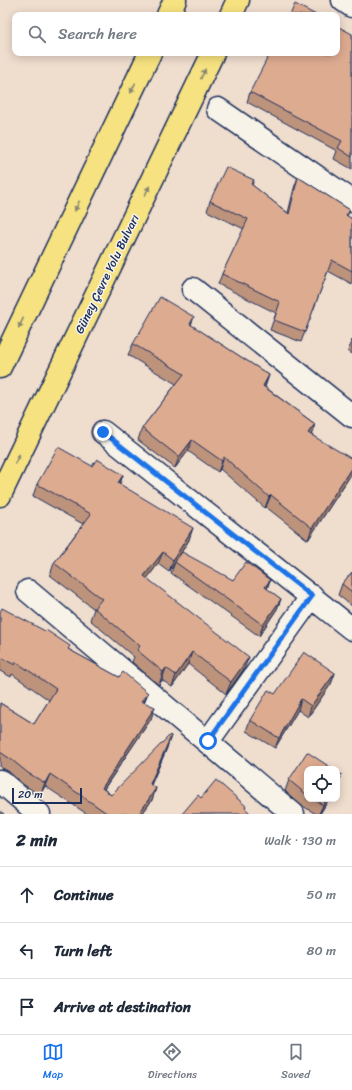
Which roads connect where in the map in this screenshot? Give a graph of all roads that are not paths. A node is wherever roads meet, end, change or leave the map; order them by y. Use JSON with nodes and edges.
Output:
{"nodes":[{"id":1,"x":175,"y":0,"type":"edge"},
{"id":2,"x":238,"y":0,"type":"edge"},
{"id":3,"x":343,"y":0,"type":"edge"},
{"id":4,"x":352,"y":6,"type":"edge"},
{"id":5,"x":169,"y":12,"type":"edge"},
{"id":6,"x":232,"y":12,"type":"edge"},
{"id":7,"x":149,"y":56,"type":"edge"},
{"id":8,"x":212,"y":56,"type":"edge"},
{"id":9,"x":218,"y":109,"type":"dead end"},
{"id":10,"x":352,"y":201,"type":"edge"},
{"id":11,"x":193,"y":290,"type":"dead end"},
{"id":12,"x":0,"y":367,"type":"edge"},
{"id":13,"x":352,"y":416,"type":"edge"},
{"id":14,"x":103,"y":432,"type":"dead end"},
{"id":15,"x":0,"y":495,"type":"edge"},
{"id":16,"x":28,"y":591,"type":"dead end"},
{"id":17,"x":312,"y":596,"type":"junction"},
{"id":18,"x":352,"y":629,"type":"edge"},
{"id":19,"x":208,"y":741,"type":"junction"},
{"id":20,"x":0,"y":781,"type":"edge"},
{"id":21,"x":39,"y":814,"type":"edge"},
{"id":22,"x":293,"y":814,"type":"edge"}],
"edges":[{"from":1,"to":5,"type":"highway"},
{"from":2,"to":6,"type":"highway"},
{"from":3,"to":4,"type":"street"},
{"from":7,"to":12,"type":"highway","one_way":true},
{"from":15,"to":8,"type":"highway","name":"Güney Çevre Yolu Bulvarı","one_way":true},
{"from":9,"to":10,"type":"street"},
{"from":11,"to":13,"type":"street"},
{"from":14,"to":17,"type":"street"},
{"from":16,"to":19,"type":"street"},
{"from":17,"to":18,"type":"street"},
{"from":17,"to":19,"type":"street"},
{"from":19,"to":22,"type":"street"},
{"from":20,"to":21,"type":"street"}]}
